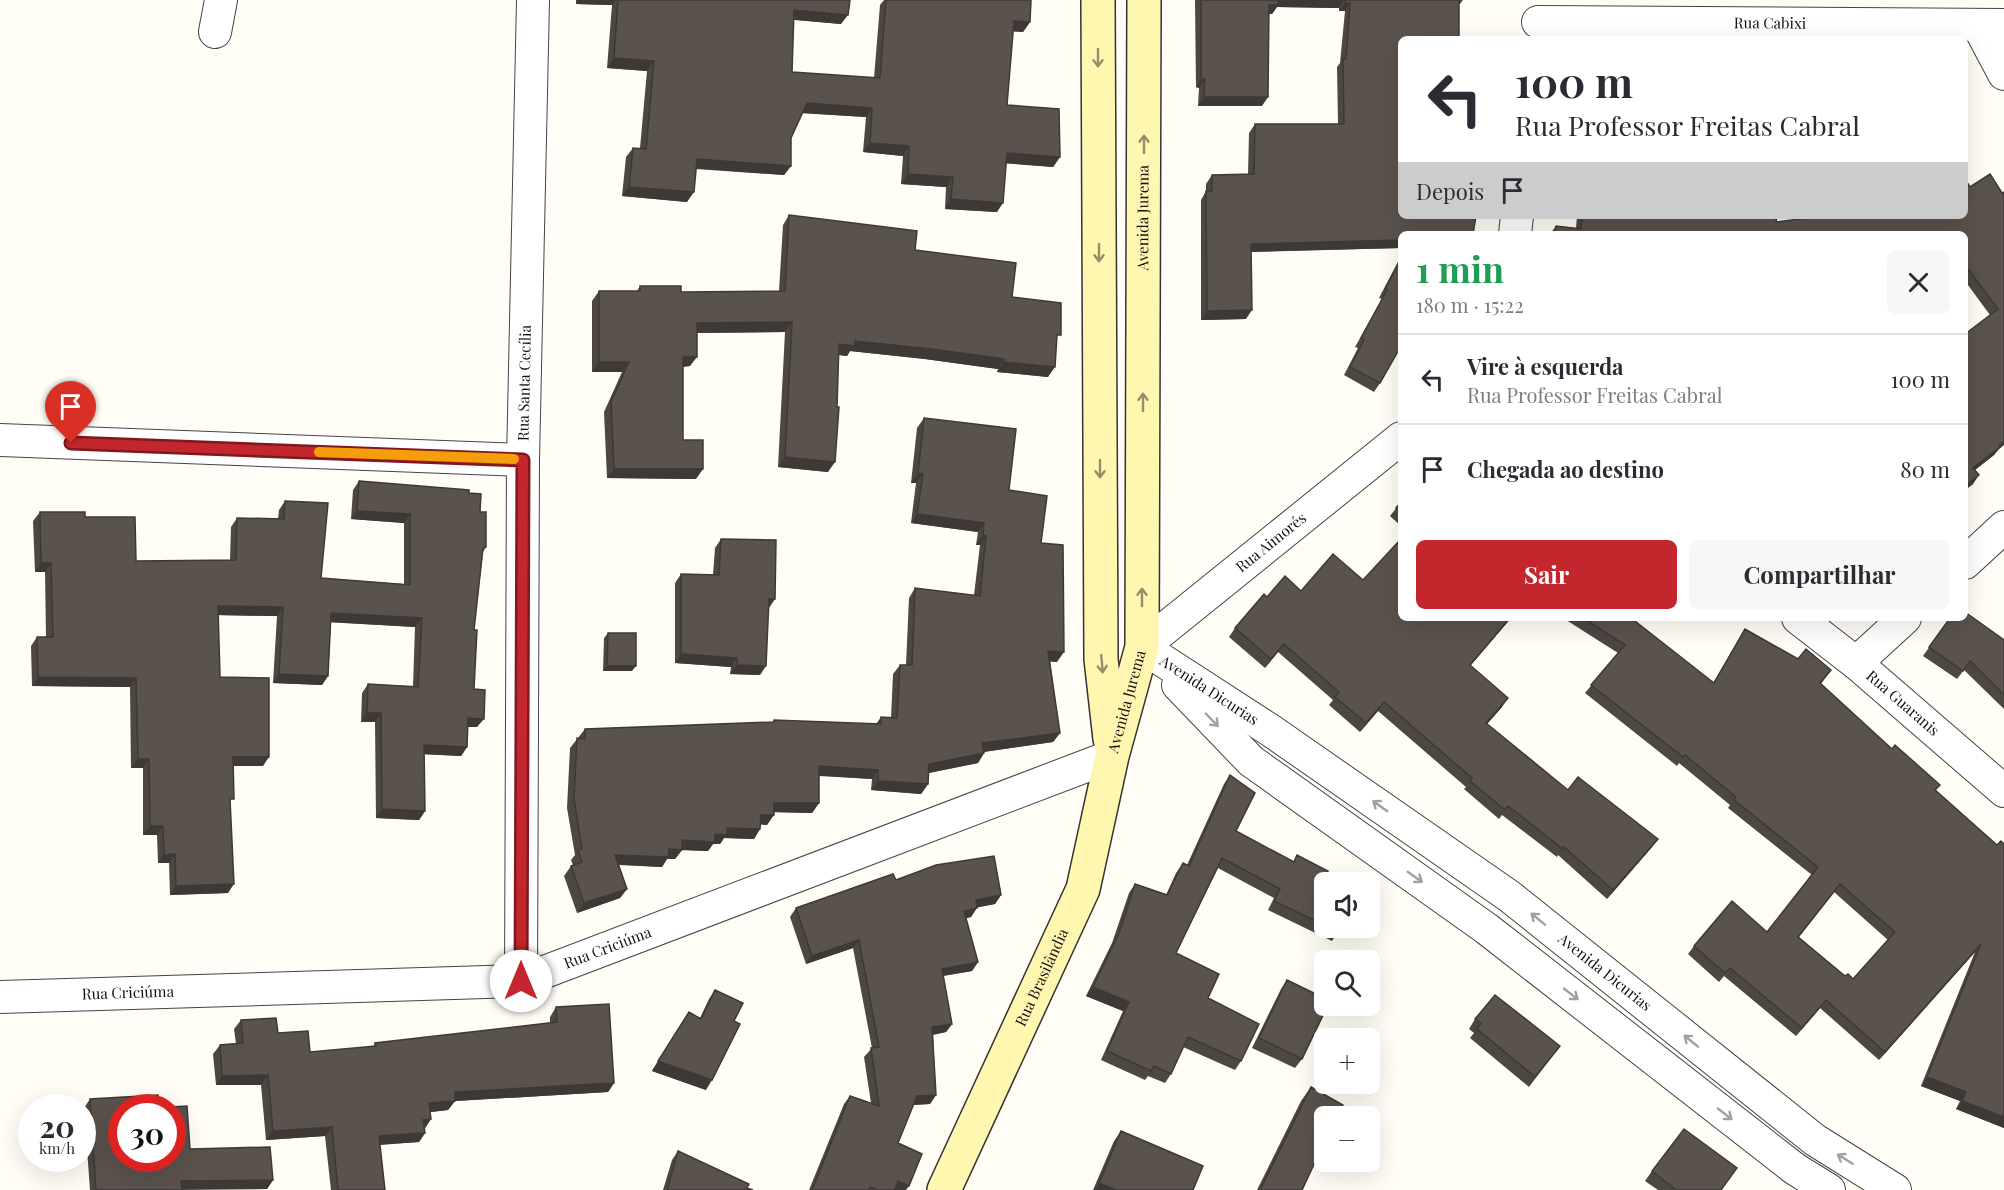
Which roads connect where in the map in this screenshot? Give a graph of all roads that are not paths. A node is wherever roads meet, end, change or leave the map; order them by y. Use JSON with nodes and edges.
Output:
{"nodes":[{"id":1,"x":221,"y":0,"type":"edge"},
{"id":2,"x":533,"y":0,"type":"edge"},
{"id":3,"x":1098,"y":0,"type":"edge"},
{"id":4,"x":1144,"y":0,"type":"edge"},
{"id":5,"x":1538,"y":20,"type":"edge"},
{"id":6,"x":1991,"y":25,"type":"edge"},
{"id":7,"x":215,"y":32,"type":"dead end"},
{"id":8,"x":2004,"y":74,"type":"edge"},
{"id":9,"x":0,"y":440,"type":"edge"},
{"id":10,"x":1398,"y":440,"type":"edge"},
{"id":11,"x":523,"y":460,"type":"junction"},
{"id":12,"x":2004,"y":527,"type":"edge"},
{"id":13,"x":1968,"y":560,"type":"edge"},
{"id":14,"x":1802,"y":621,"type":"edge"},
{"id":15,"x":1902,"y":621,"type":"edge"},
{"id":16,"x":1142,"y":647,"type":"junction"},
{"id":17,"x":1856,"y":663,"type":"junction"},
{"id":18,"x":1112,"y":756,"type":"junction"},
{"id":19,"x":2004,"y":791,"type":"edge"},
{"id":20,"x":521,"y":981,"type":"junction"},
{"id":21,"x":0,"y":997,"type":"edge"},
{"id":22,"x":1815,"y":1140,"type":"junction"},
{"id":23,"x":1789,"y":1180,"type":"edge"},
{"id":24,"x":944,"y":1190,"type":"edge"},
{"id":25,"x":1829,"y":1190,"type":"edge"},
{"id":26,"x":1895,"y":1190,"type":"edge"}],
"edges":[{"from":1,"to":7,"type":"street"},
{"from":2,"to":11,"type":"street","name":"Rua Santa Cecília"},
{"from":3,"to":18,"type":"main road","name":"Avenida Jurema","one_way":true},
{"from":16,"to":4,"type":"main road","name":"Avenida Jurema","one_way":true},
{"from":5,"to":6,"type":"street","name":"Rua Cabixi"},
{"from":6,"to":8,"type":"street"},
{"from":9,"to":11,"type":"street"},
{"from":10,"to":16,"type":"street","name":"Rua Aimorés"},
{"from":11,"to":20,"type":"street","name":"Rua Santa Cecília"},
{"from":12,"to":13,"type":"street"},
{"from":14,"to":17,"type":"street","name":"Rua Guaranis"},
{"from":15,"to":17,"type":"street"},
{"from":16,"to":18,"type":"main road","name":"Avenida Jurema"},
{"from":22,"to":16,"type":"street","name":"Avenida Dicurias","one_way":true},
{"from":16,"to":23,"type":"street","name":"Avenida Dicurias","one_way":true},
{"from":17,"to":19,"type":"street","name":"Rua Guaranis"},
{"from":18,"to":20,"type":"street","name":"Rua Criciúma"},
{"from":18,"to":24,"type":"main road","name":"Rua Brasilândia"},
{"from":20,"to":21,"type":"street","name":"Rua Criciúma"},
{"from":22,"to":23,"type":"street"},
{"from":26,"to":22,"type":"street","name":"Avenida Dicurias","one_way":true},
{"from":23,"to":25,"type":"street","name":"Avenida Dicurias"}]}
